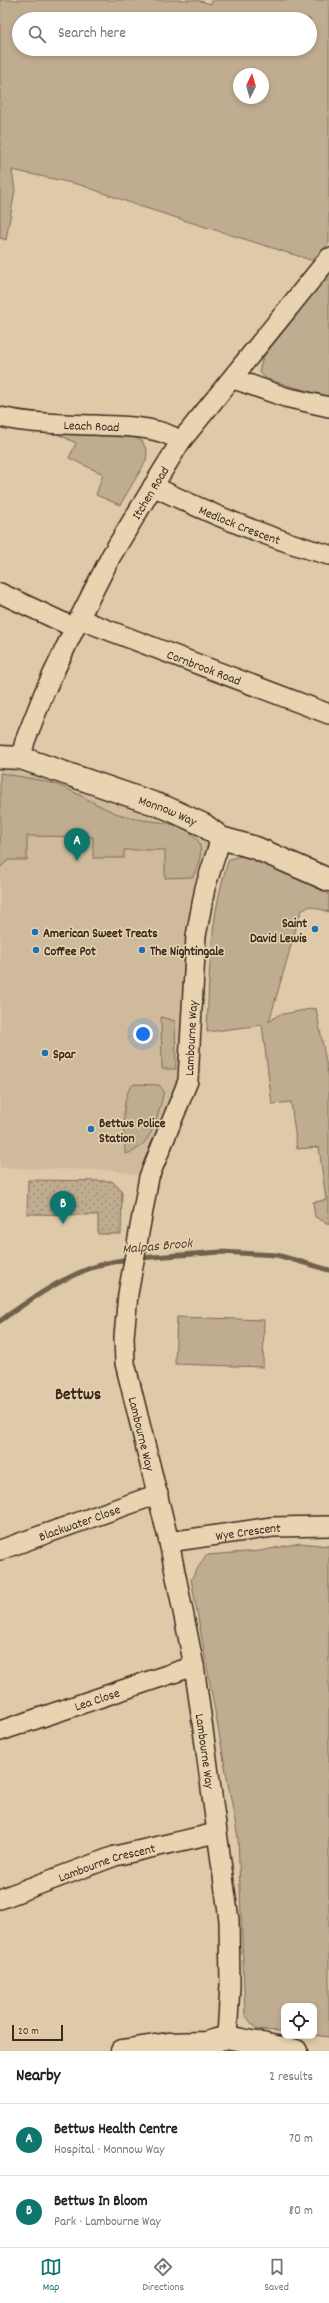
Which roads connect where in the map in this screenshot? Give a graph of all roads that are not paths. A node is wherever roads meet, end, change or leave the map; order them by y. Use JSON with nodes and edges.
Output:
{"nodes":[{"id":1,"x":329,"y":258,"type":"edge"},
{"id":2,"x":234,"y":379,"type":"junction"},
{"id":3,"x":329,"y":407,"type":"edge"},
{"id":4,"x":0,"y":417,"type":"edge"},
{"id":5,"x":181,"y":442,"type":"junction"},
{"id":6,"x":153,"y":486,"type":"junction"},
{"id":7,"x":329,"y":555,"type":"edge"},
{"id":8,"x":0,"y":593,"type":"edge"},
{"id":9,"x":77,"y":624,"type":"junction"},
{"id":10,"x":329,"y":714,"type":"edge"},
{"id":11,"x":10,"y":758,"type":"edge"},
{"id":12,"x":221,"y":838,"type":"junction"},
{"id":13,"x":329,"y":880,"type":"edge"},
{"id":14,"x":158,"y":1494,"type":"junction"},
{"id":15,"x":329,"y":1526,"type":"edge"},
{"id":16,"x":169,"y":1542,"type":"junction"},
{"id":17,"x":0,"y":1550,"type":"edge"},
{"id":18,"x":194,"y":1666,"type":"junction"},
{"id":19,"x":0,"y":1731,"type":"edge"},
{"id":20,"x":216,"y":1833,"type":"junction"},
{"id":21,"x":0,"y":1899,"type":"edge"},
{"id":22,"x":227,"y":2037,"type":"junction"},
{"id":23,"x":122,"y":2051,"type":"edge"},
{"id":24,"x":296,"y":2051,"type":"edge"}],
"edges":[{"from":1,"to":2,"type":"street","name":"Itchen Road"},
{"from":2,"to":3,"type":"street"},
{"from":2,"to":5,"type":"street","name":"Itchen Road"},
{"from":4,"to":5,"type":"street","name":"Leach Road"},
{"from":5,"to":6,"type":"street","name":"Itchen Road"},
{"from":6,"to":7,"type":"street","name":"Medlock Crescent"},
{"from":6,"to":9,"type":"street","name":"Itchen Road"},
{"from":8,"to":9,"type":"street","name":"Cornbrook Road"},
{"from":9,"to":10,"type":"street","name":"Cornbrook Road"},
{"from":9,"to":11,"type":"street","name":"Itchen Road"},
{"from":11,"to":12,"type":"street","name":"Monnow Way"},
{"from":12,"to":13,"type":"street","name":"Monnow Way"},
{"from":12,"to":14,"type":"street","name":"Lambourne Way"},
{"from":14,"to":16,"type":"street","name":"Lambourne Way"},
{"from":14,"to":17,"type":"street","name":"Blackwater Close"},
{"from":15,"to":16,"type":"street","name":"Wye Crescent"},
{"from":16,"to":18,"type":"street","name":"Lambourne Way"},
{"from":18,"to":19,"type":"street","name":"Lea Close"},
{"from":18,"to":20,"type":"street","name":"Lambourne Way"},
{"from":20,"to":21,"type":"street","name":"Lambourne Crescent"},
{"from":20,"to":22,"type":"street","name":"Lambourne Way"},
{"from":22,"to":23,"type":"street"},
{"from":22,"to":24,"type":"street"}]}
